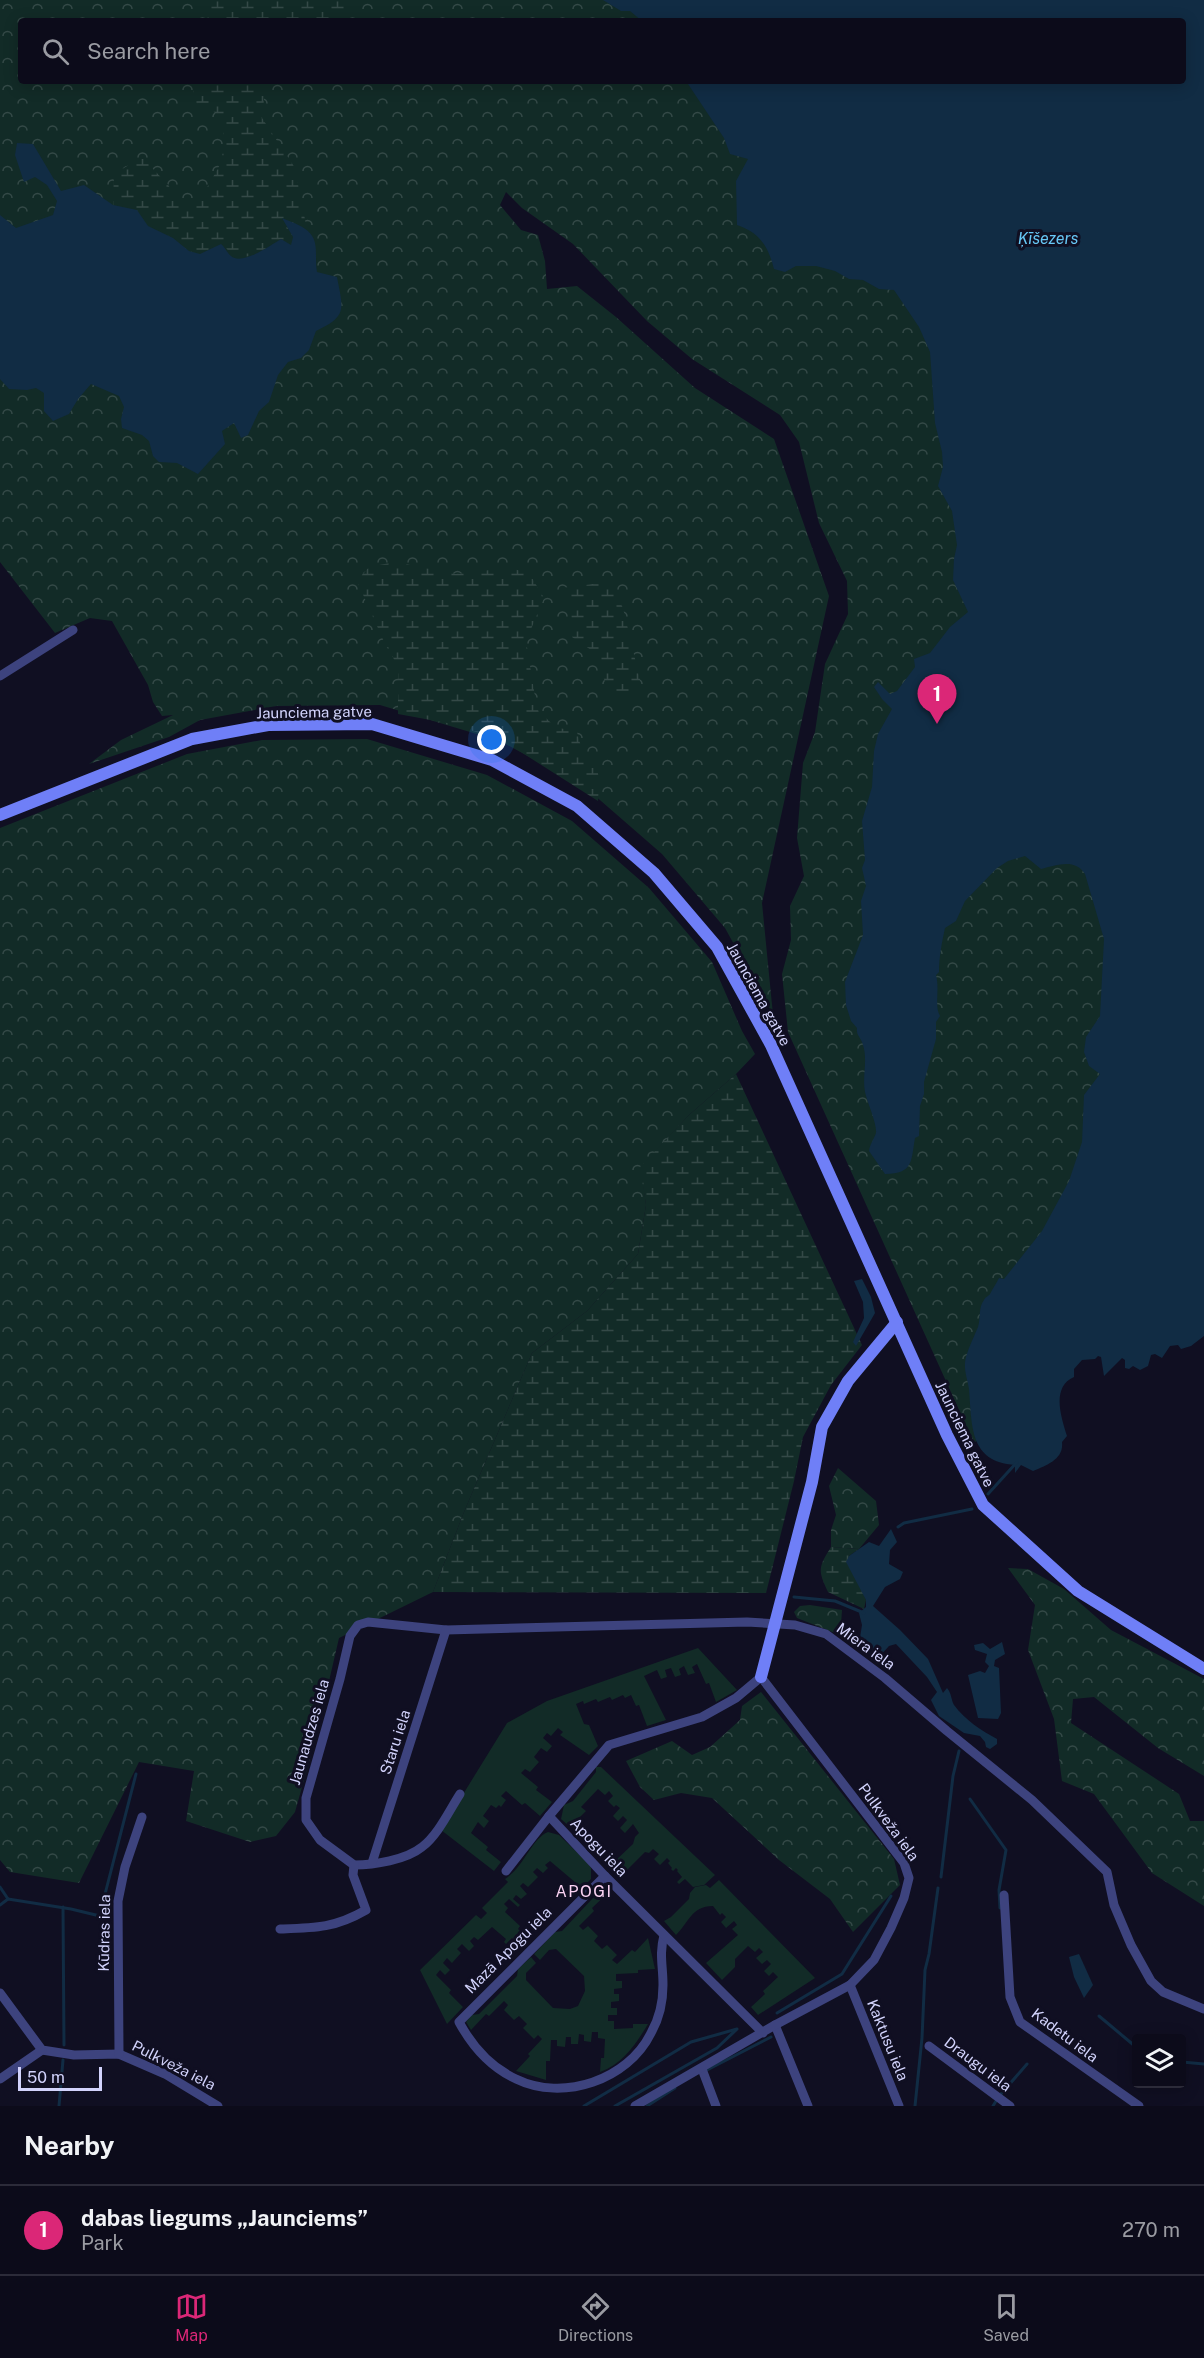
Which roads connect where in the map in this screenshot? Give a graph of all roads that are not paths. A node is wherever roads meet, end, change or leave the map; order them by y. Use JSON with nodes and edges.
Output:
{"nodes":[{"id":1,"x":73,"y":630,"type":"dead end"},
{"id":2,"x":0,"y":676,"type":"edge"},
{"id":3,"x":0,"y":815,"type":"edge"},
{"id":4,"x":897,"y":1322,"type":"junction"},
{"id":5,"x":775,"y":1623,"type":"junction"},
{"id":6,"x":358,"y":1625,"type":"joint"},
{"id":7,"x":446,"y":1630,"type":"junction"},
{"id":8,"x":1204,"y":1669,"type":"edge"},
{"id":9,"x":761,"y":1677,"type":"junction"},
{"id":10,"x":460,"y":1794,"type":"dead end"},
{"id":11,"x":549,"y":1816,"type":"junction"},
{"id":12,"x":142,"y":1817,"type":"dead end"},
{"id":13,"x":372,"y":1863,"type":"junction"},
{"id":14,"x":354,"y":1865,"type":"junction"},
{"id":15,"x":506,"y":1871,"type":"dead end"},
{"id":16,"x":605,"y":1876,"type":"junction"},
{"id":17,"x":1004,"y":1894,"type":"dead end"},
{"id":18,"x":280,"y":1929,"type":"dead end"},
{"id":19,"x":664,"y":1935,"type":"junction"},
{"id":20,"x":850,"y":1985,"type":"junction"},
{"id":21,"x":0,"y":1993,"type":"edge"},
{"id":22,"x":1204,"y":2009,"type":"edge"},
{"id":23,"x":775,"y":2025,"type":"junction"},
{"id":24,"x":763,"y":2032,"type":"junction"},
{"id":25,"x":929,"y":2046,"type":"dead end"},
{"id":26,"x":42,"y":2050,"type":"junction"},
{"id":27,"x":119,"y":2054,"type":"junction"},
{"id":28,"x":702,"y":2069,"type":"junction"},
{"id":29,"x":0,"y":2079,"type":"edge"},
{"id":30,"x":218,"y":2106,"type":"edge"},
{"id":31,"x":635,"y":2106,"type":"edge"},
{"id":32,"x":716,"y":2106,"type":"edge"},
{"id":33,"x":808,"y":2106,"type":"edge"},
{"id":34,"x":899,"y":2106,"type":"edge"},
{"id":35,"x":1010,"y":2106,"type":"edge"},
{"id":36,"x":1139,"y":2106,"type":"edge"}],
"edges":[{"from":1,"to":2,"type":"street"},
{"from":3,"to":4,"type":"main road","name":"Jaunciema gatve"},
{"from":4,"to":5,"type":"main road"},
{"from":4,"to":8,"type":"main road","name":"Jaunciema gatve"},
{"from":5,"to":7,"type":"street","name":"Miera iela"},
{"from":5,"to":9,"type":"main road"},
{"from":5,"to":22,"type":"street","name":"Miera iela"},
{"from":6,"to":7,"type":"street","name":"Miera iela"},
{"from":6,"to":14,"type":"street","name":"Jaunaudzes iela"},
{"from":7,"to":13,"type":"street","name":"Staru iela"},
{"from":9,"to":11,"type":"street","name":"Apogu iela"},
{"from":9,"to":20,"type":"street","name":"Pulkveža iela"},
{"from":10,"to":13,"type":"street"},
{"from":11,"to":15,"type":"street"},
{"from":11,"to":16,"type":"street","name":"Apogu iela"},
{"from":12,"to":27,"type":"street","name":"Kūdras iela"},
{"from":13,"to":14,"type":"street"},
{"from":14,"to":18,"type":"street"},
{"from":16,"to":19,"type":"street","name":"Apogu iela"},
{"from":16,"to":19,"type":"street","name":"Mazā Apogu iela"},
{"from":17,"to":36,"type":"street","name":"Kadetu iela"},
{"from":19,"to":24,"type":"street","name":"Apogu iela"},
{"from":20,"to":23,"type":"street","name":"Pulkveža iela"},
{"from":20,"to":34,"type":"street","name":"Kaktusu iela"},
{"from":21,"to":26,"type":"street"},
{"from":23,"to":24,"type":"street","name":"Pulkveža iela"},
{"from":23,"to":33,"type":"street"},
{"from":24,"to":28,"type":"street","name":"Pulkveža iela"},
{"from":25,"to":35,"type":"street","name":"Draugu iela"},
{"from":26,"to":27,"type":"street","name":"Pulkveža iela"},
{"from":26,"to":29,"type":"street"},
{"from":27,"to":30,"type":"street","name":"Pulkveža iela"},
{"from":28,"to":31,"type":"street","name":"Pulkveža iela"},
{"from":28,"to":32,"type":"street"}]}
